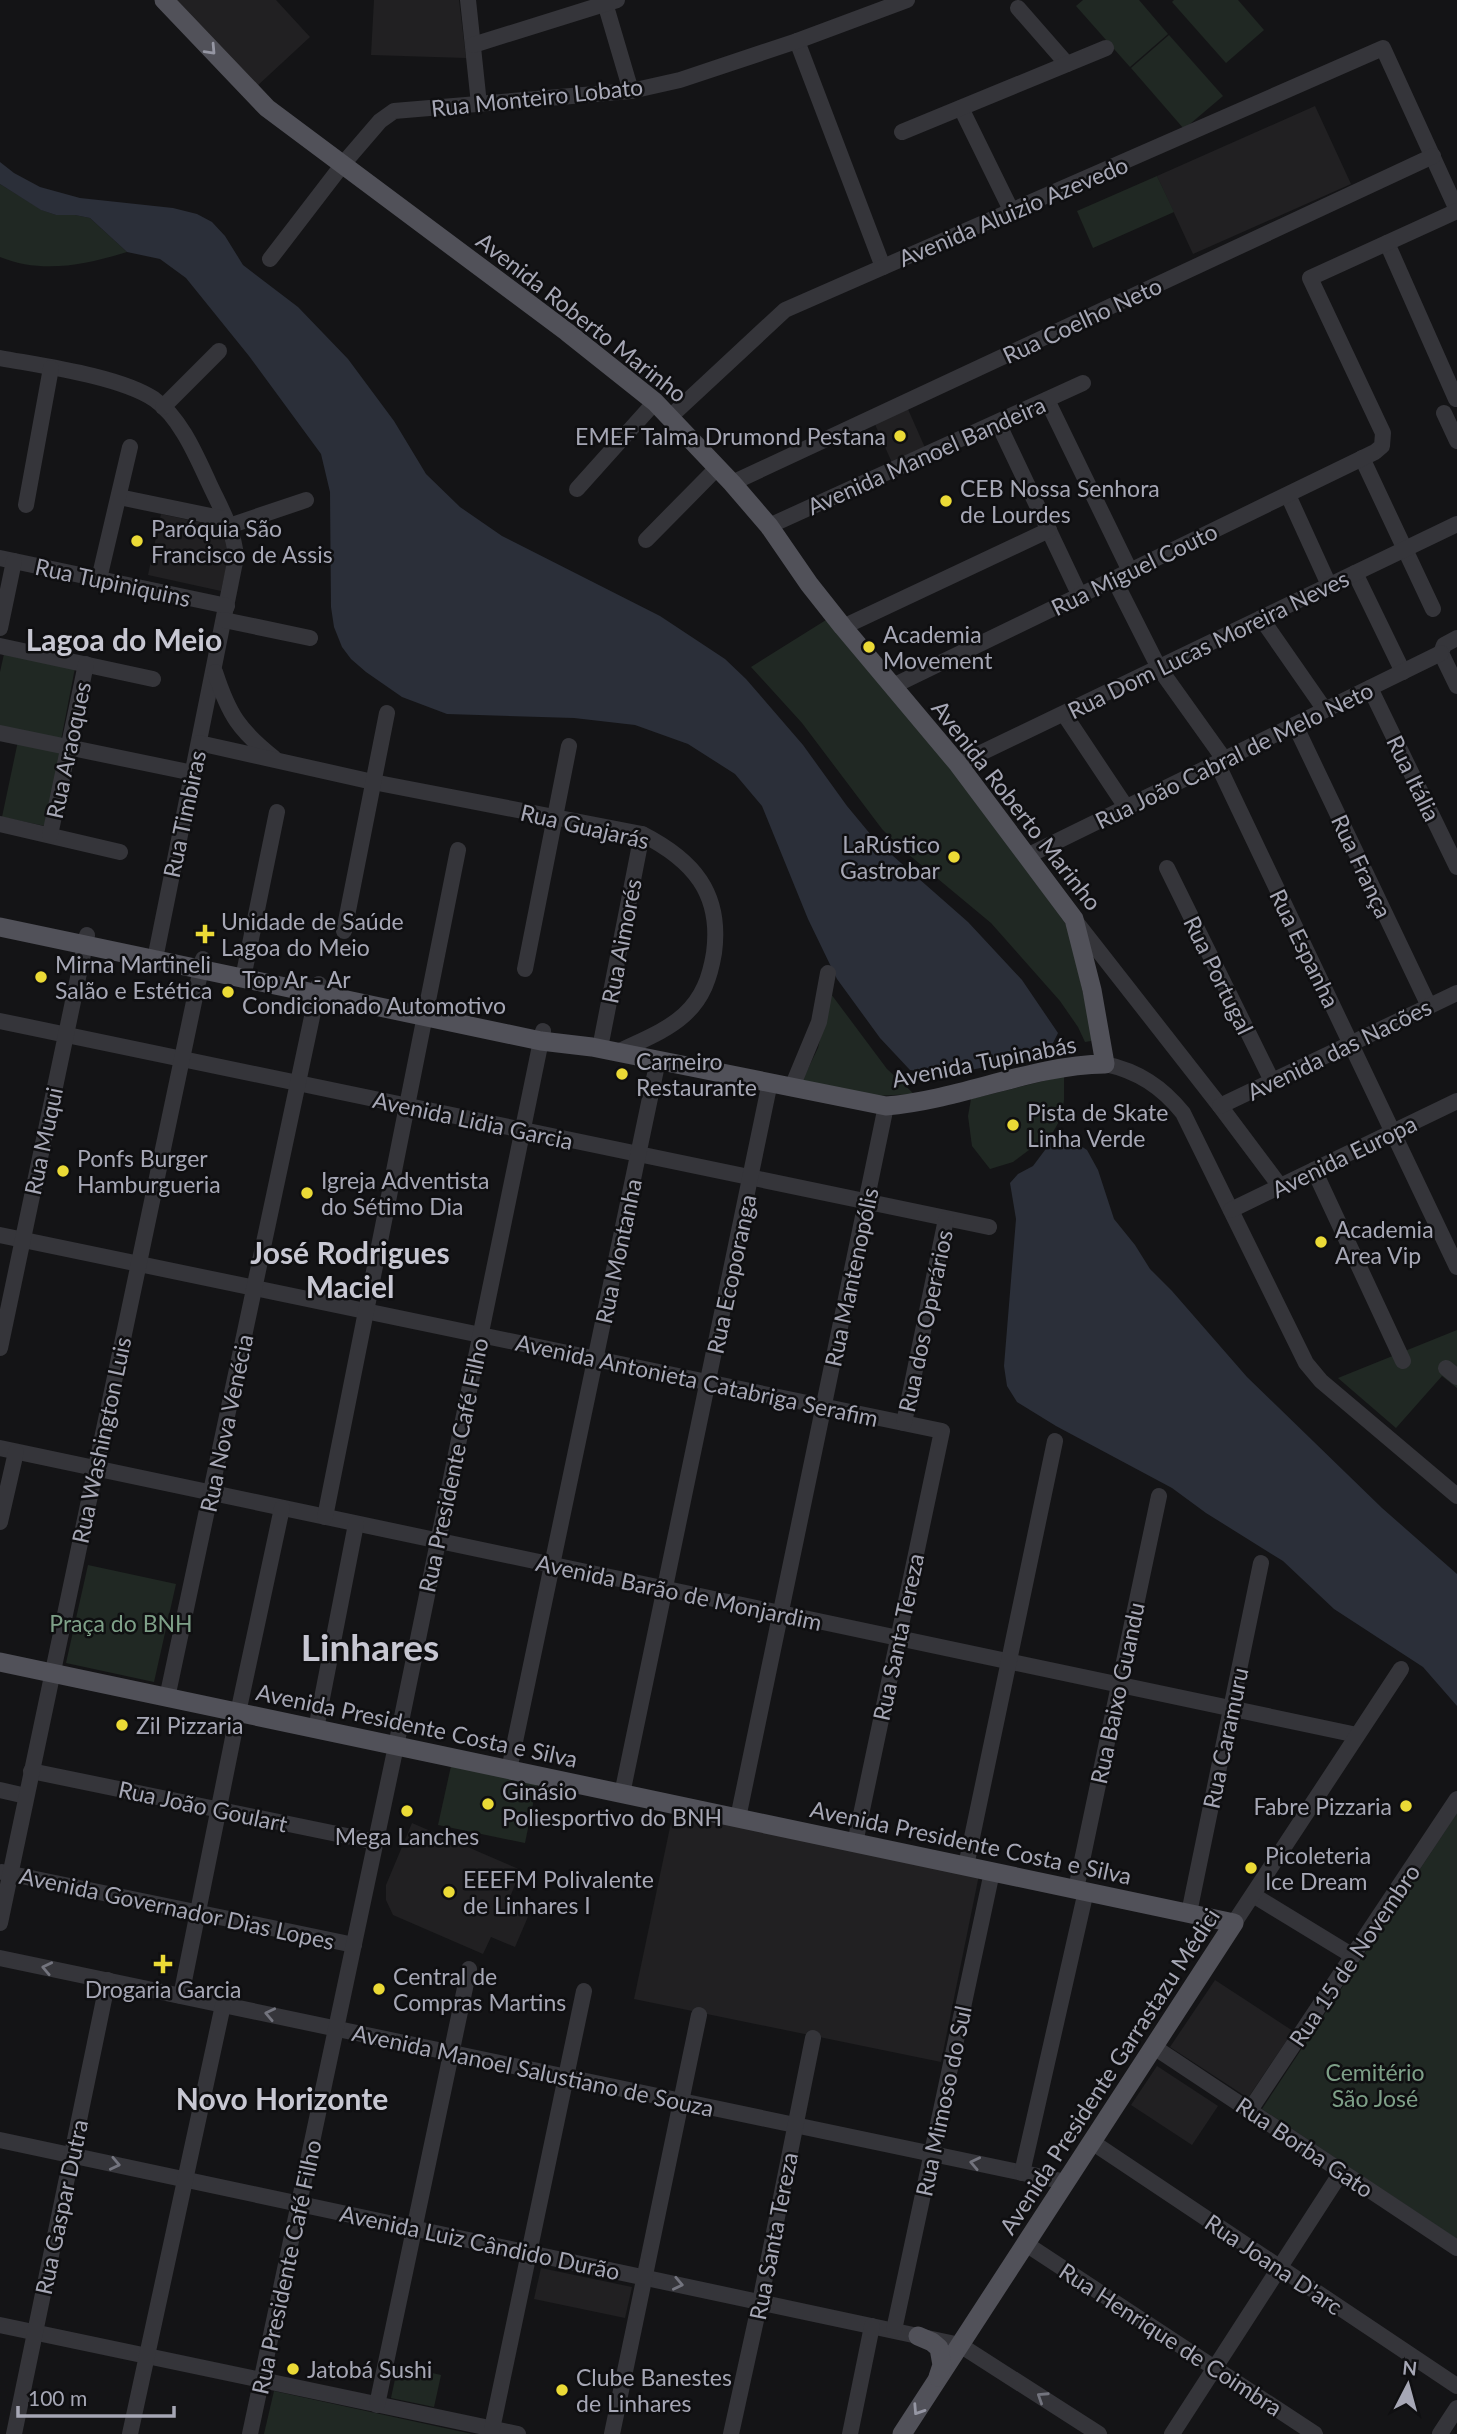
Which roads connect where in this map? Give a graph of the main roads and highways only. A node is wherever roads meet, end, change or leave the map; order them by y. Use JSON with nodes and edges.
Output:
{"nodes":[{"id":1,"x":164,"y":0,"type":"edge"},
{"id":2,"x":0,"y":916,"type":"edge"},
{"id":3,"x":0,"y":927,"type":"edge"},
{"id":4,"x":86,"y":940,"type":"junction"},
{"id":5,"x":1105,"y":1064,"type":"joint"},
{"id":6,"x":0,"y":1662,"type":"edge"},
{"id":7,"x":1234,"y":1923,"type":"joint"},
{"id":8,"x":918,"y":2336,"type":"road end"},
{"id":9,"x":937,"y":2381,"type":"junction"},
{"id":10,"x":902,"y":2434,"type":"edge"}],
"edges":[{"from":1,"to":5,"type":"main road","name":"Avenida Roberto Marinho","one_way":true},
{"from":2,"to":4,"type":"main road","name":"Avenida Tupinabás"},
{"from":3,"to":4,"type":"main road","name":"Avenida Tupinabás"},
{"from":4,"to":5,"type":"main road","name":"Avenida Tupinabás"},
{"from":6,"to":7,"type":"main road","name":"Avenida Presidente Costa e Silva"},
{"from":7,"to":9,"type":"main road","name":"Avenida Presidente Garrastazu Médici"},
{"from":8,"to":9,"type":"main road"},
{"from":9,"to":10,"type":"main road","name":"Avenida Presidente Garrastazu Médici","one_way":true}]}
